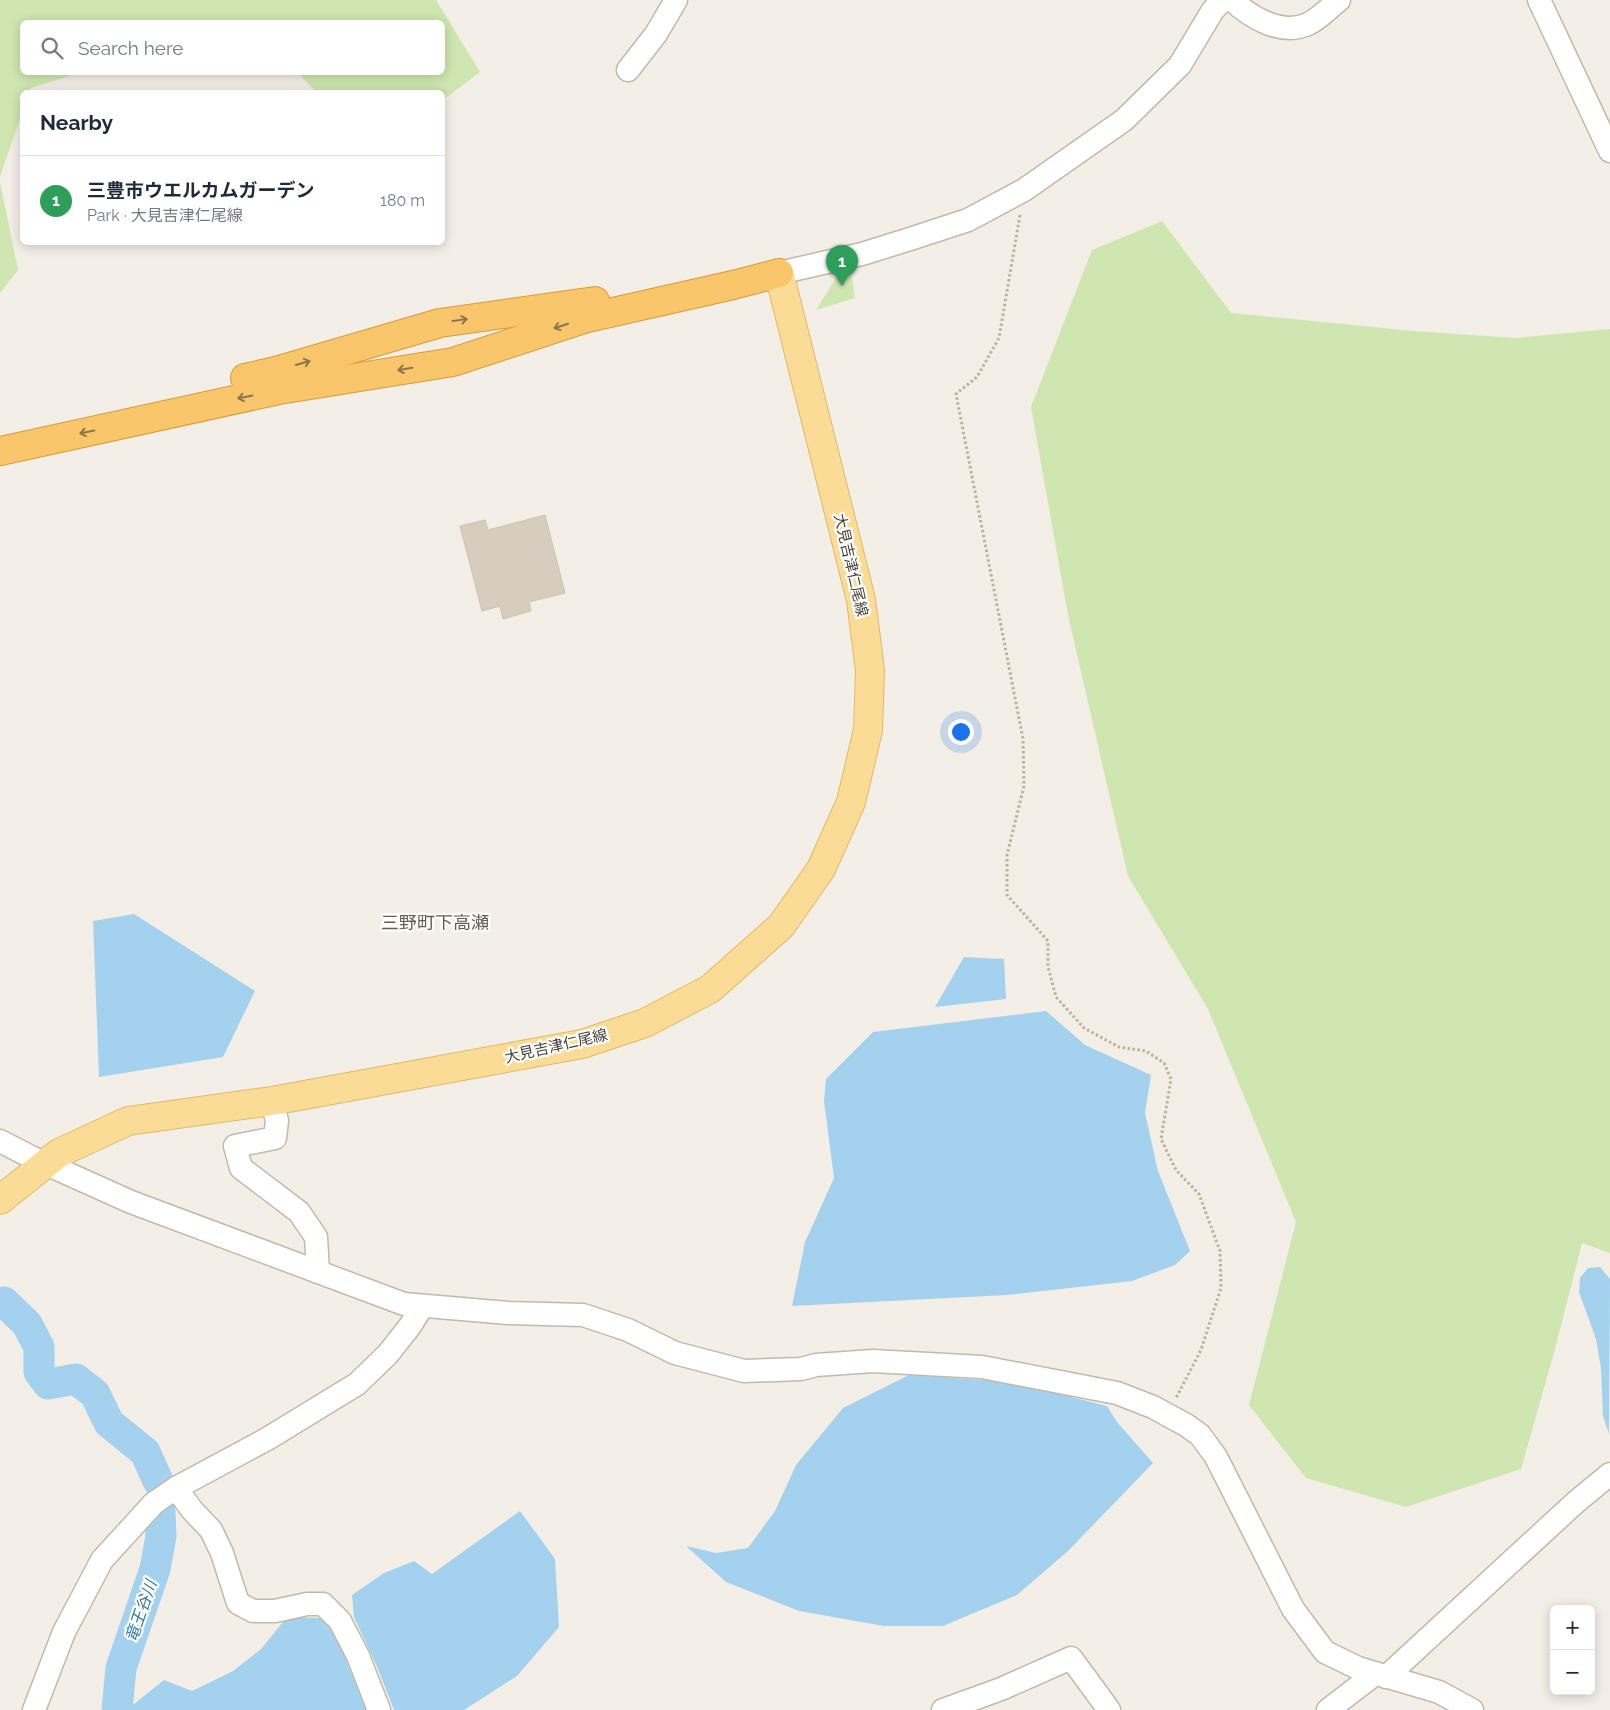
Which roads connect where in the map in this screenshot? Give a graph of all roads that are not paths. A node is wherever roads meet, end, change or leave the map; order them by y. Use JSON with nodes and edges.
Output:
{"nodes":[{"id":1,"x":676,"y":0,"type":"edge"},
{"id":2,"x":1223,"y":0,"type":"edge"},
{"id":3,"x":1232,"y":0,"type":"edge"},
{"id":4,"x":1339,"y":0,"type":"edge"},
{"id":5,"x":1539,"y":0,"type":"edge"},
{"id":6,"x":628,"y":70,"type":"dead end"},
{"id":7,"x":1610,"y":151,"type":"edge"},
{"id":8,"x":778,"y":272,"type":"junction"},
{"id":9,"x":0,"y":432,"type":"edge"},
{"id":10,"x":0,"y":451,"type":"edge"},
{"id":11,"x":272,"y":1101,"type":"junction"},
{"id":12,"x":0,"y":1141,"type":"edge"},
{"id":13,"x":45,"y":1164,"type":"junction"},
{"id":14,"x":0,"y":1200,"type":"edge"},
{"id":15,"x":318,"y":1272,"type":"junction"},
{"id":16,"x":422,"y":1307,"type":"junction"},
{"id":17,"x":1610,"y":1474,"type":"edge"},
{"id":18,"x":176,"y":1488,"type":"junction"},
{"id":19,"x":1380,"y":1675,"type":"junction"},
{"id":20,"x":34,"y":1710,"type":"edge"},
{"id":21,"x":378,"y":1710,"type":"edge"},
{"id":22,"x":943,"y":1710,"type":"edge"},
{"id":23,"x":1109,"y":1710,"type":"edge"},
{"id":24,"x":1328,"y":1710,"type":"edge"},
{"id":25,"x":1472,"y":1710,"type":"edge"}],
"edges":[{"from":1,"to":6,"type":"street"},
{"from":2,"to":8,"type":"street"},
{"from":3,"to":4,"type":"street"},
{"from":5,"to":7,"type":"street"},
{"from":9,"to":8,"type":"highway","one_way":true},
{"from":8,"to":10,"type":"highway","one_way":true},
{"from":8,"to":11,"type":"main road","name":"大見吉津仁尾線"},
{"from":11,"to":13,"type":"main road","name":"大見吉津仁尾線"},
{"from":11,"to":15,"type":"street"},
{"from":12,"to":13,"type":"street"},
{"from":13,"to":14,"type":"main road","name":"大見吉津仁尾線"},
{"from":13,"to":15,"type":"street"},
{"from":15,"to":16,"type":"street"},
{"from":16,"to":18,"type":"street"},
{"from":16,"to":19,"type":"street"},
{"from":17,"to":19,"type":"street"},
{"from":18,"to":20,"type":"street"},
{"from":18,"to":21,"type":"street"},
{"from":19,"to":24,"type":"street"},
{"from":19,"to":25,"type":"street"},
{"from":22,"to":23,"type":"street"}]}
